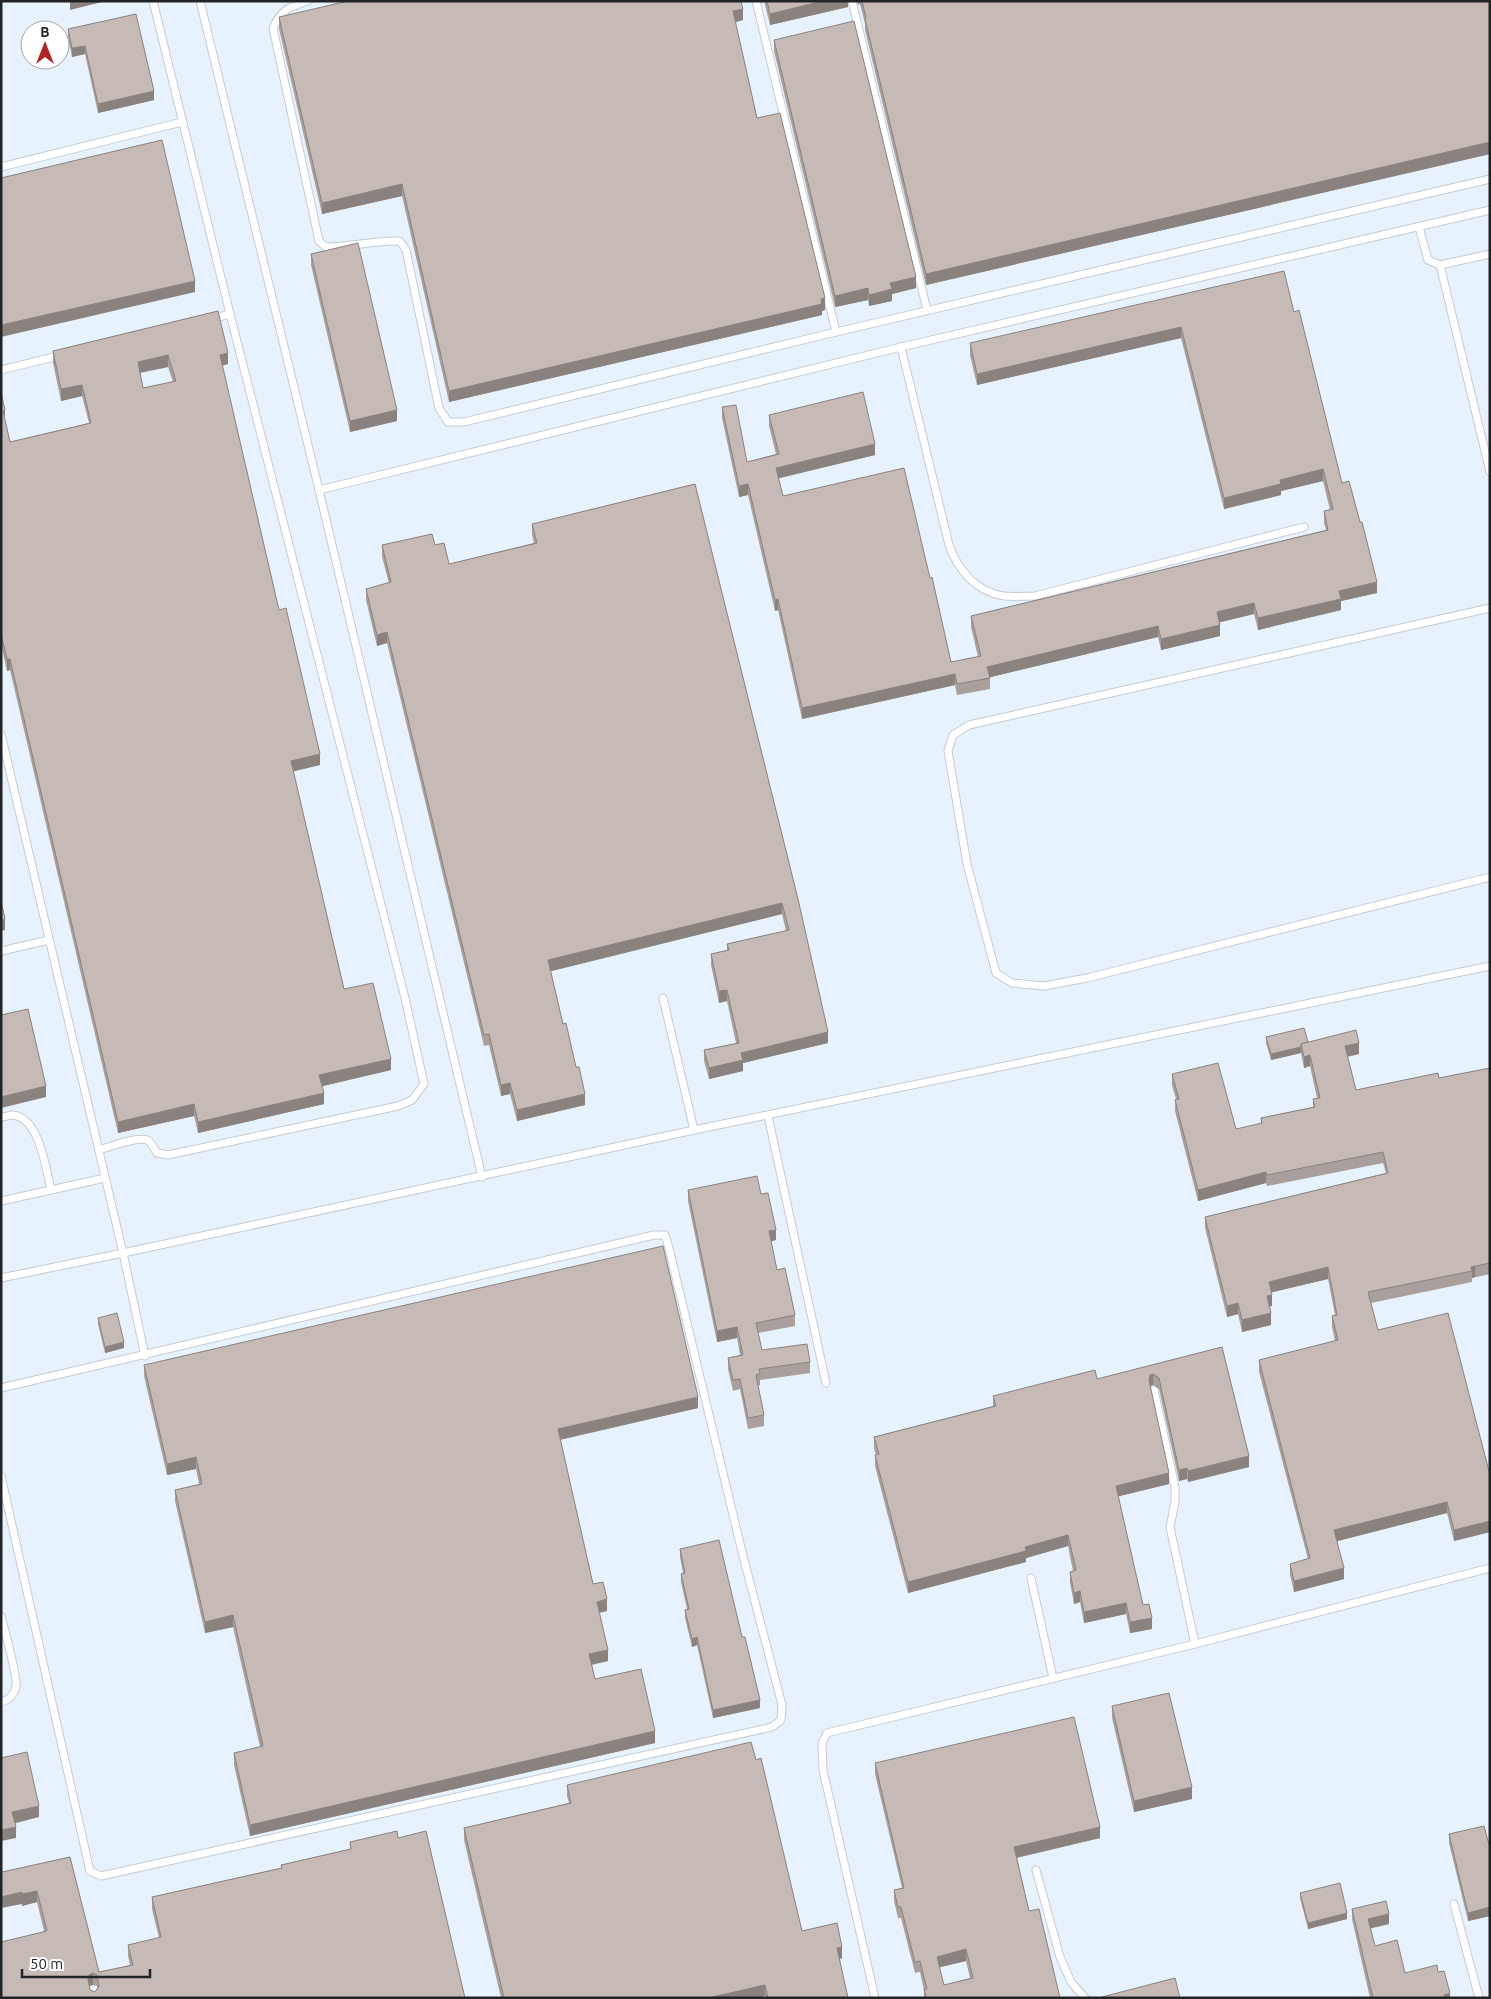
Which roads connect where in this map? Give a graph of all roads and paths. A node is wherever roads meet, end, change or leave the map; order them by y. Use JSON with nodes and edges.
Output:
{"nodes":[{"id":1,"x":153,"y":1,"type":"edge"},
{"id":2,"x":200,"y":1,"type":"edge"},
{"id":3,"x":308,"y":1,"type":"edge"},
{"id":4,"x":756,"y":1,"type":"edge"},
{"id":5,"x":852,"y":1,"type":"edge"},
{"id":6,"x":182,"y":122,"type":"junction"},
{"id":7,"x":1,"y":167,"type":"edge"},
{"id":8,"x":1490,"y":179,"type":"edge"},
{"id":9,"x":1490,"y":210,"type":"edge"},
{"id":10,"x":1419,"y":226,"type":"junction"},
{"id":11,"x":1490,"y":254,"type":"edge"},
{"id":12,"x":1440,"y":265,"type":"junction"},
{"id":13,"x":927,"y":310,"type":"junction"},
{"id":14,"x":230,"y":314,"type":"junction"},
{"id":15,"x":201,"y":321,"type":"edge"},
{"id":16,"x":836,"y":332,"type":"junction"},
{"id":17,"x":901,"y":347,"type":"junction"},
{"id":18,"x":68,"y":354,"type":"edge"},
{"id":19,"x":1,"y":370,"type":"edge"},
{"id":20,"x":1490,"y":472,"type":"edge"},
{"id":21,"x":319,"y":490,"type":"junction"},
{"id":22,"x":1304,"y":527,"type":"dead end"},
{"id":23,"x":1490,"y":608,"type":"edge"},
{"id":24,"x":1,"y":734,"type":"edge"},
{"id":25,"x":1490,"y":877,"type":"edge"},
{"id":26,"x":49,"y":940,"type":"junction"},
{"id":27,"x":1,"y":951,"type":"edge"},
{"id":28,"x":1490,"y":966,"type":"edge"},
{"id":29,"x":663,"y":998,"type":"dead end"},
{"id":30,"x":768,"y":1116,"type":"junction"},
{"id":31,"x":1,"y":1118,"type":"edge"},
{"id":32,"x":694,"y":1130,"type":"junction"},
{"id":33,"x":99,"y":1150,"type":"junction"},
{"id":34,"x":482,"y":1177,"type":"junction"},
{"id":35,"x":105,"y":1178,"type":"junction"},
{"id":36,"x":50,"y":1190,"type":"junction"},
{"id":37,"x":1,"y":1201,"type":"edge"},
{"id":38,"x":123,"y":1253,"type":"junction"},
{"id":39,"x":1,"y":1278,"type":"edge"},
{"id":40,"x":145,"y":1356,"type":"junction"},
{"id":41,"x":826,"y":1383,"type":"dead end"},
{"id":42,"x":1,"y":1388,"type":"edge"},
{"id":43,"x":1154,"y":1390,"type":"edge"},
{"id":44,"x":1,"y":1476,"type":"edge"},
{"id":45,"x":1490,"y":1568,"type":"edge"},
{"id":46,"x":1031,"y":1578,"type":"dead end"},
{"id":47,"x":1,"y":1616,"type":"edge"},
{"id":48,"x":1195,"y":1644,"type":"junction"},
{"id":49,"x":1053,"y":1678,"type":"junction"},
{"id":50,"x":1,"y":1702,"type":"edge"},
{"id":51,"x":1036,"y":1870,"type":"dead end"},
{"id":52,"x":1454,"y":1904,"type":"dead end"},
{"id":53,"x":875,"y":1998,"type":"edge"},
{"id":54,"x":1085,"y":1998,"type":"edge"},
{"id":55,"x":1479,"y":1998,"type":"edge"}],
"edges":[{"from":1,"to":6,"type":"lane"},
{"from":2,"to":21,"type":"lane"},
{"from":3,"to":16,"type":"lane"},
{"from":4,"to":16,"type":"lane"},
{"from":5,"to":13,"type":"lane"},
{"from":6,"to":7,"type":"lane"},
{"from":6,"to":14,"type":"lane"},
{"from":8,"to":13,"type":"lane"},
{"from":9,"to":10,"type":"lane"},
{"from":10,"to":12,"type":"lane"},
{"from":10,"to":17,"type":"lane"},
{"from":11,"to":12,"type":"lane"},
{"from":12,"to":20,"type":"lane"},
{"from":13,"to":16,"type":"lane"},
{"from":14,"to":15,"type":"lane"},
{"from":14,"to":33,"type":"lane"},
{"from":17,"to":21,"type":"lane"},
{"from":17,"to":22,"type":"lane"},
{"from":18,"to":19,"type":"lane"},
{"from":21,"to":34,"type":"lane"},
{"from":23,"to":25,"type":"lane"},
{"from":24,"to":26,"type":"lane"},
{"from":26,"to":27,"type":"lane"},
{"from":26,"to":33,"type":"lane"},
{"from":28,"to":30,"type":"lane"},
{"from":29,"to":32,"type":"lane"},
{"from":30,"to":32,"type":"lane"},
{"from":30,"to":41,"type":"lane"},
{"from":31,"to":36,"type":"lane"},
{"from":32,"to":34,"type":"lane"},
{"from":33,"to":35,"type":"lane"},
{"from":34,"to":38,"type":"lane"},
{"from":35,"to":36,"type":"lane"},
{"from":35,"to":38,"type":"lane"},
{"from":36,"to":37,"type":"lane"},
{"from":38,"to":39,"type":"lane"},
{"from":38,"to":40,"type":"lane"},
{"from":40,"to":42,"type":"lane"},
{"from":40,"to":44,"type":"lane"},
{"from":43,"to":48,"type":"lane"},
{"from":45,"to":48,"type":"lane"},
{"from":46,"to":49,"type":"lane"},
{"from":47,"to":50,"type":"lane"},
{"from":48,"to":49,"type":"lane"},
{"from":49,"to":53,"type":"lane"},
{"from":51,"to":54,"type":"lane"},
{"from":52,"to":55,"type":"lane"}]}
